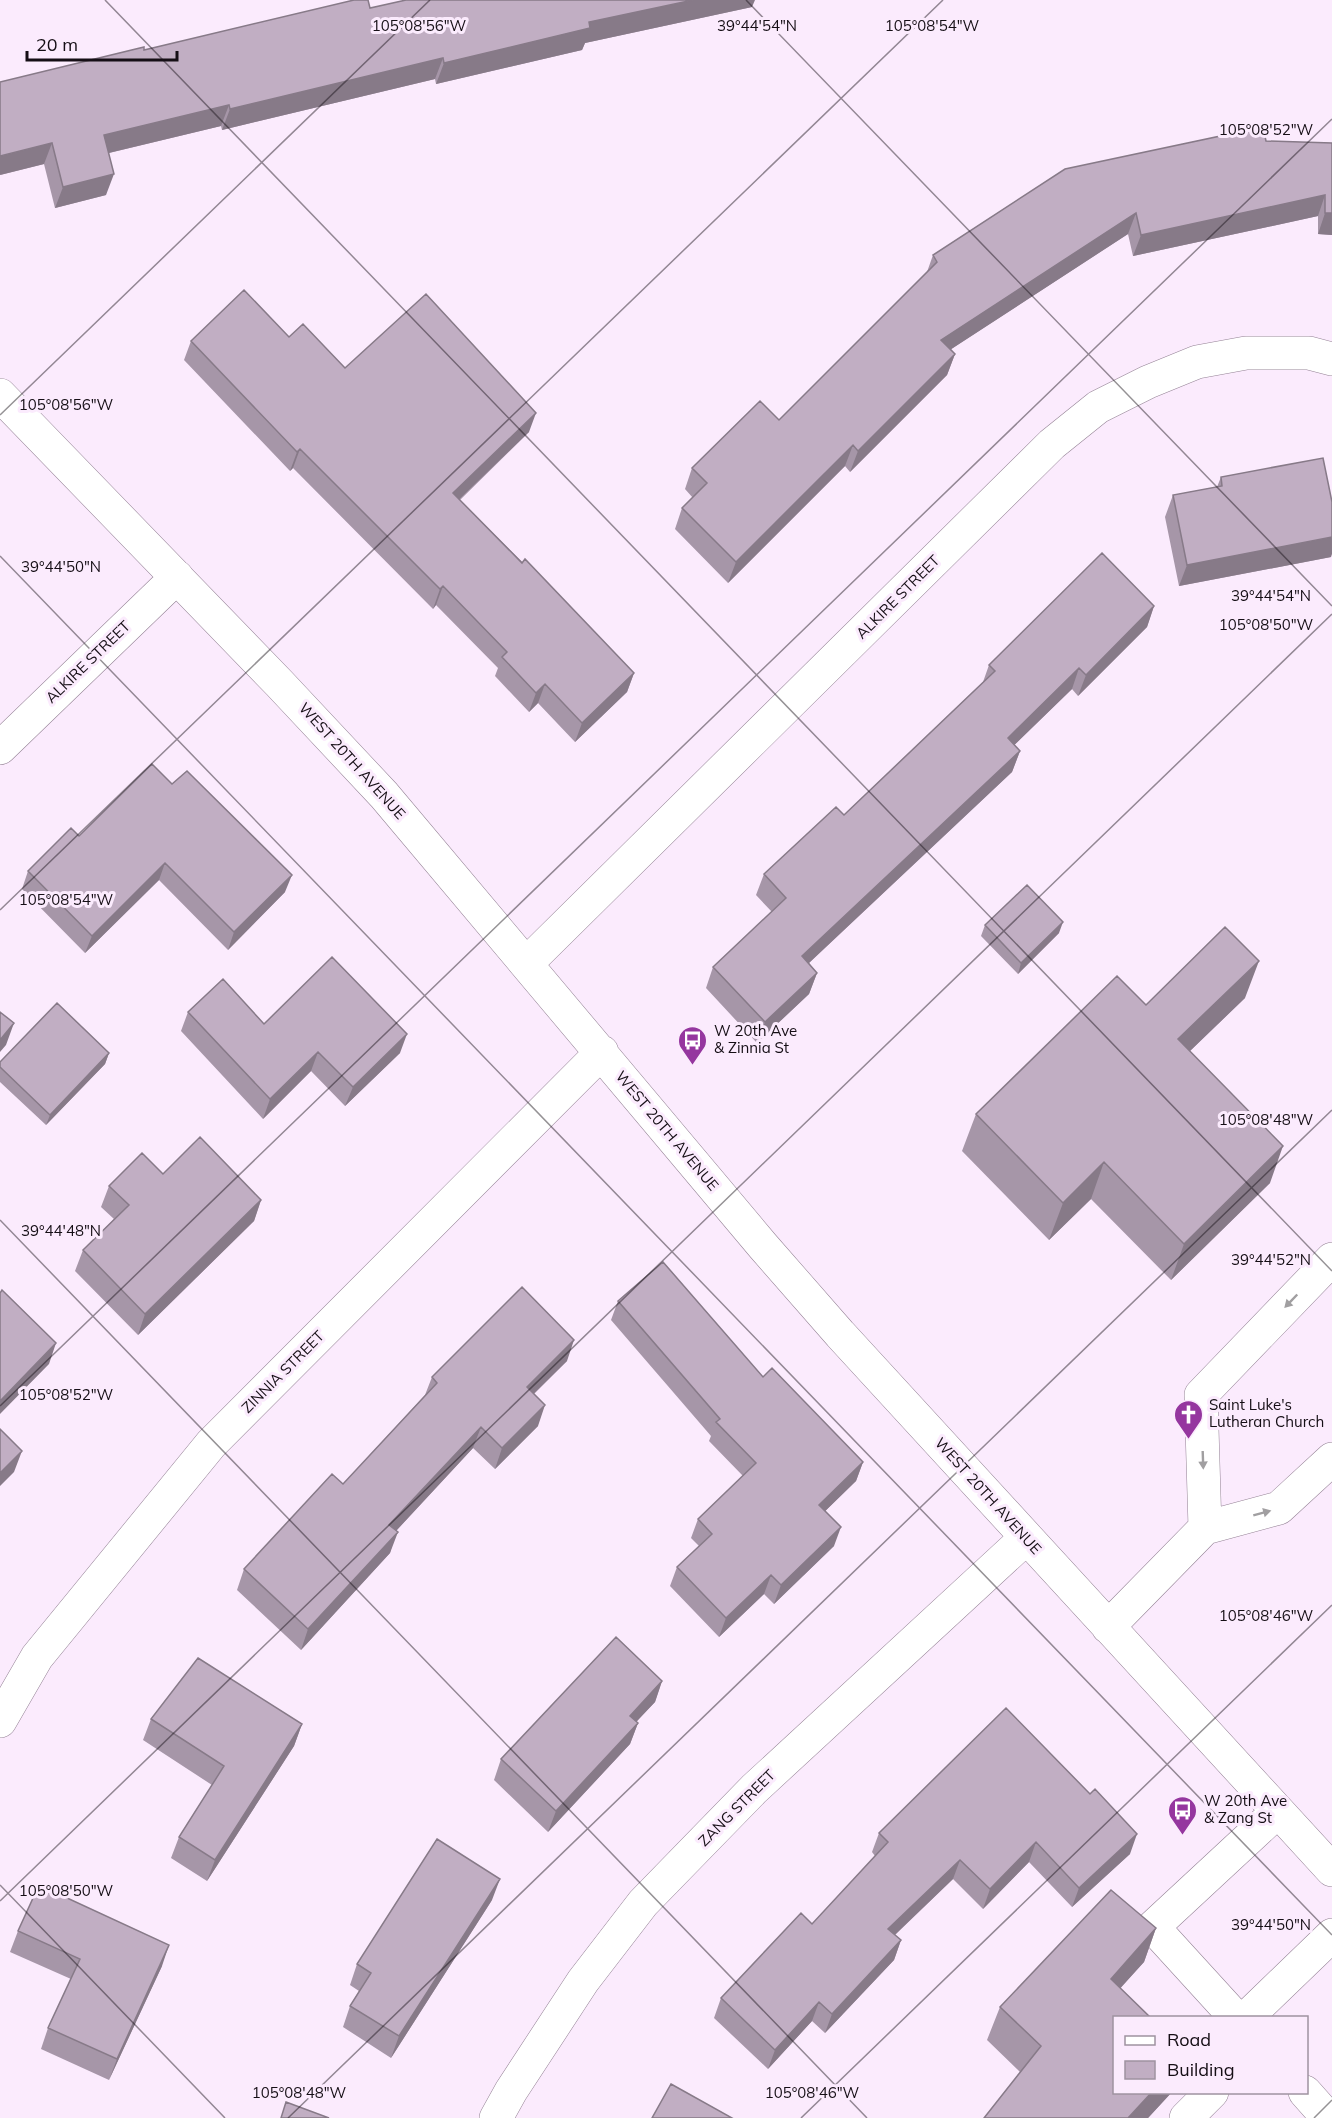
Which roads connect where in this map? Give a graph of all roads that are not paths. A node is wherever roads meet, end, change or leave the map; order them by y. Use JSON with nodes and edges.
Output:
{"nodes":[{"id":1,"x":1332,"y":359,"type":"edge"},
{"id":2,"x":0,"y":395,"type":"edge"},
{"id":3,"x":177,"y":577,"type":"junction"},
{"id":4,"x":0,"y":748,"type":"edge"},
{"id":5,"x":527,"y":963,"type":"junction"},
{"id":6,"x":602,"y":1053,"type":"junction"},
{"id":7,"x":1332,"y":1259,"type":"edge"},
{"id":8,"x":1332,"y":1459,"type":"edge"},
{"id":9,"x":1205,"y":1528,"type":"junction"},
{"id":10,"x":1026,"y":1538,"type":"junction"},
{"id":11,"x":1108,"y":1627,"type":"junction"},
{"id":12,"x":0,"y":1721,"type":"edge"},
{"id":13,"x":1278,"y":1811,"type":"junction"},
{"id":14,"x":1332,"y":1870,"type":"edge"},
{"id":15,"x":1332,"y":1935,"type":"edge"},
{"id":16,"x":1234,"y":2016,"type":"edge"},
{"id":17,"x":1248,"y":2016,"type":"edge"},
{"id":18,"x":1210,"y":2094,"type":"edge"},
{"id":19,"x":1307,"y":2094,"type":"edge"},
{"id":20,"x":496,"y":2118,"type":"edge"},
{"id":21,"x":1186,"y":2118,"type":"edge"},
{"id":22,"x":1328,"y":2118,"type":"edge"}],
"edges":[{"from":1,"to":5,"type":"street","name":"ALKIRE STREET"},
{"from":2,"to":3,"type":"street","name":"WEST 20TH AVENUE"},
{"from":3,"to":4,"type":"street","name":"ALKIRE STREET"},
{"from":3,"to":5,"type":"street","name":"WEST 20TH AVENUE"},
{"from":5,"to":6,"type":"street","name":"WEST 20TH AVENUE"},
{"from":6,"to":10,"type":"street","name":"WEST 20TH AVENUE"},
{"from":6,"to":12,"type":"street","name":"ZINNIA STREET"},
{"from":7,"to":9,"type":"street","one_way":true},
{"from":9,"to":8,"type":"street","one_way":true},
{"from":9,"to":11,"type":"street"},
{"from":10,"to":11,"type":"street","name":"WEST 20TH AVENUE"},
{"from":10,"to":20,"type":"street","name":"ZANG STREET"},
{"from":11,"to":13,"type":"street","name":"WEST 20TH AVENUE"},
{"from":13,"to":14,"type":"street","name":"WEST 20TH AVENUE"},
{"from":13,"to":16,"type":"street"},
{"from":15,"to":17,"type":"street"},
{"from":18,"to":21,"type":"street"},
{"from":19,"to":22,"type":"street"}]}
